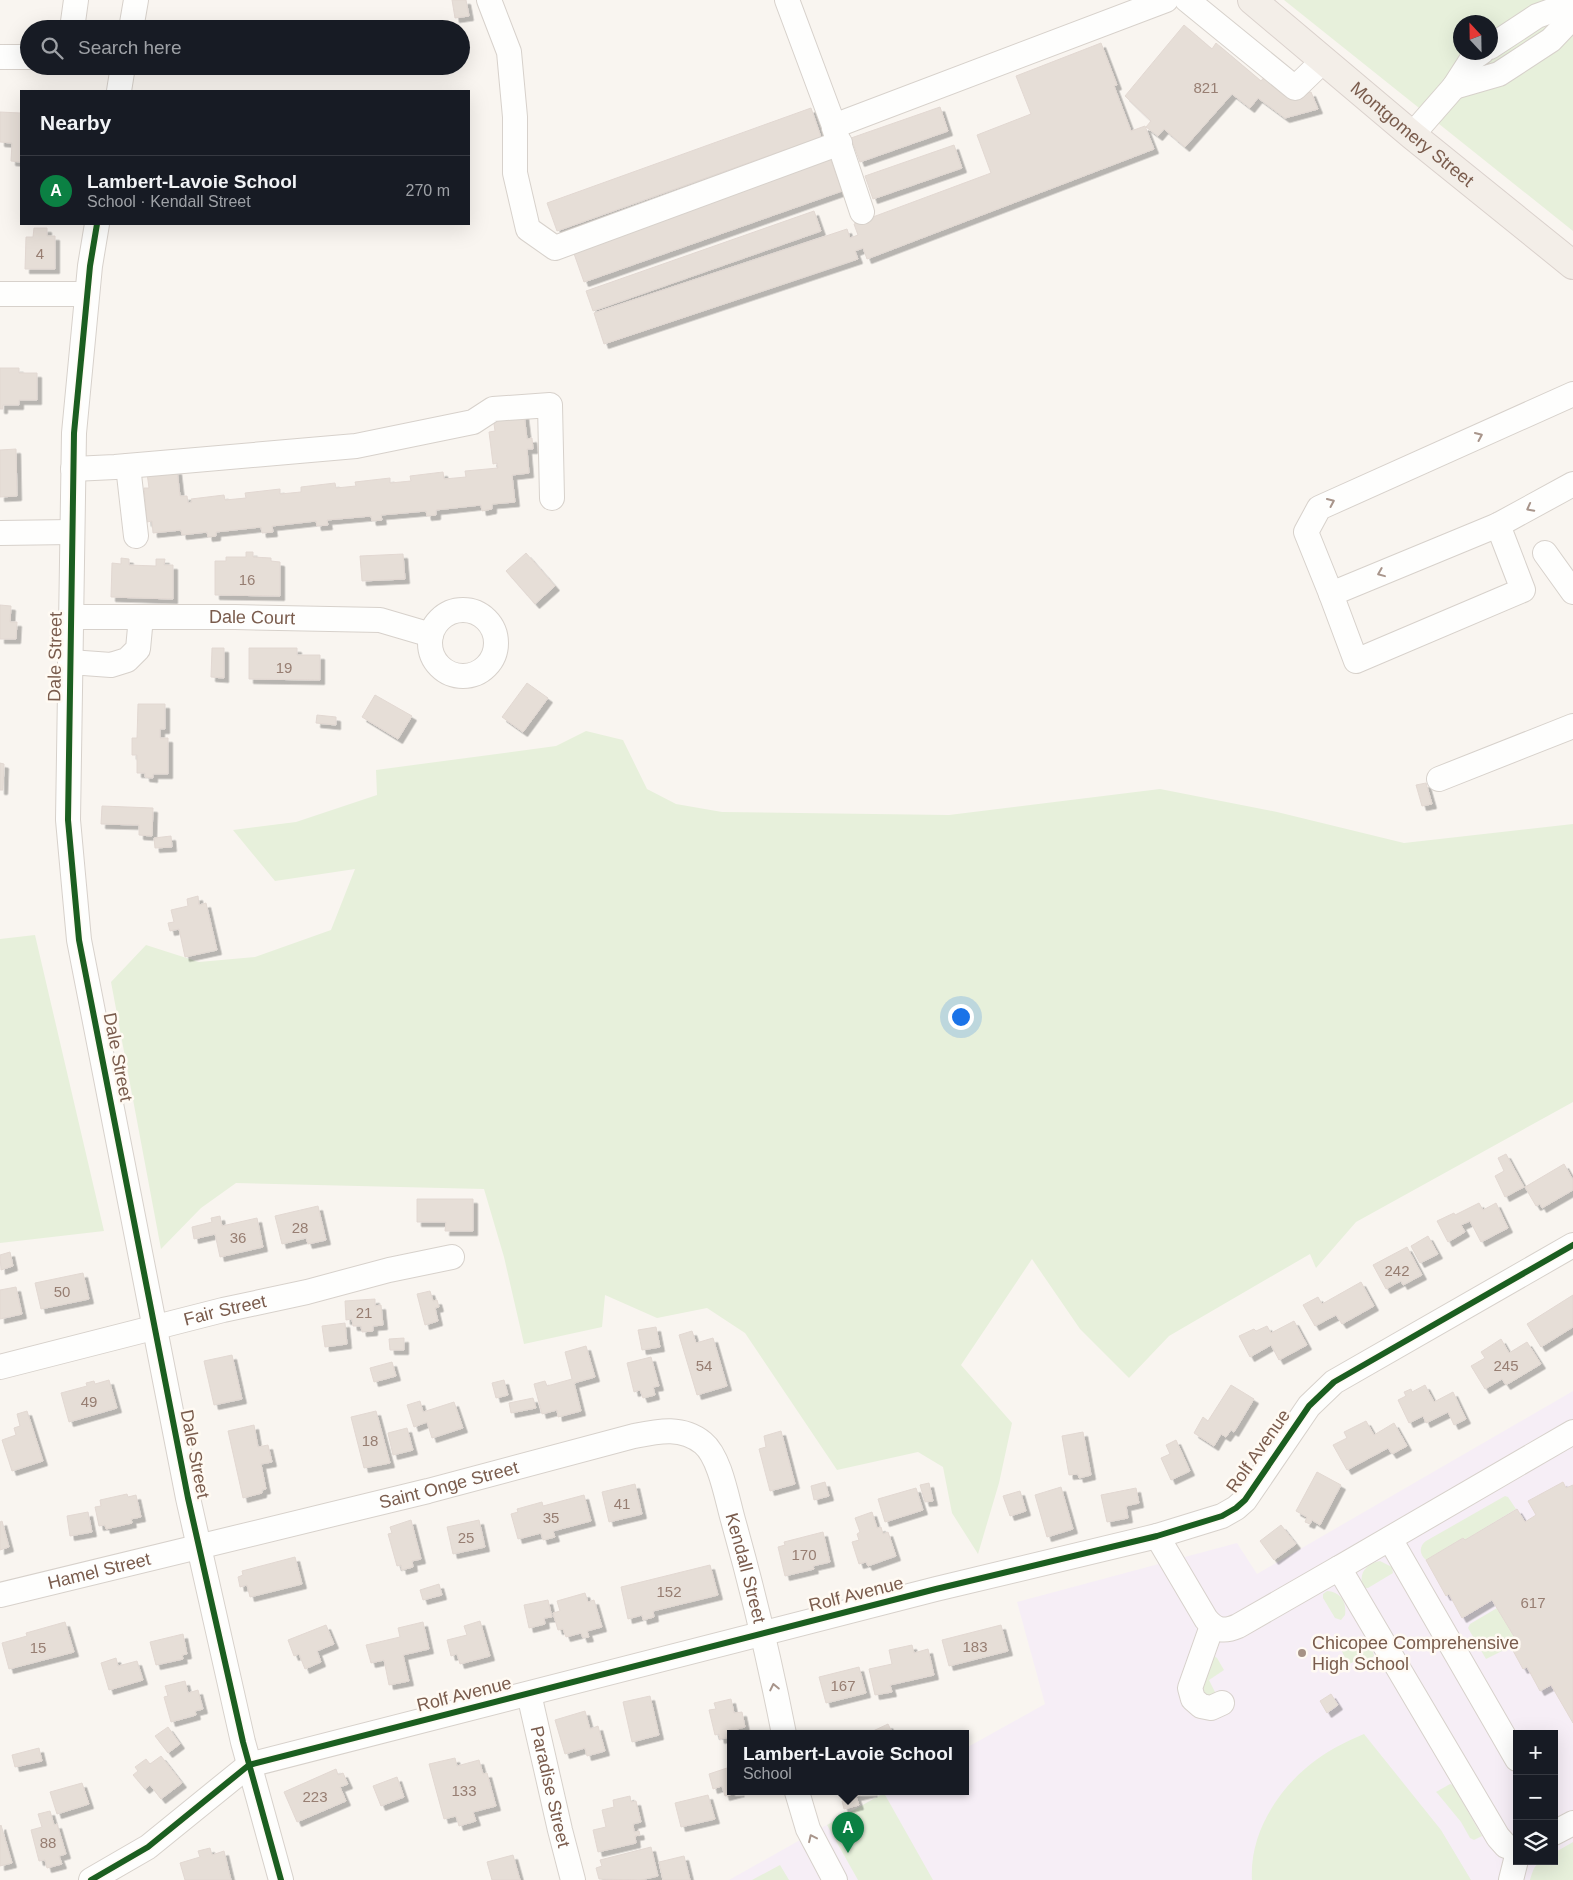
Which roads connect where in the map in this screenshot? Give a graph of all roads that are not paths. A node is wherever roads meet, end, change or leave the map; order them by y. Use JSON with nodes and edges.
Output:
{"nodes":[{"id":1,"x":76,"y":0,"type":"edge"},
{"id":2,"x":136,"y":0,"type":"edge"},
{"id":3,"x":488,"y":0,"type":"edge"},
{"id":4,"x":787,"y":0,"type":"edge"},
{"id":5,"x":1166,"y":0,"type":"edge"},
{"id":6,"x":1187,"y":0,"type":"edge"},
{"id":7,"x":1252,"y":0,"type":"edge"},
{"id":8,"x":1573,"y":3,"type":"edge"},
{"id":9,"x":1573,"y":17,"type":"edge"},
{"id":10,"x":73,"y":20,"type":"edge"},
{"id":11,"x":133,"y":20,"type":"edge"},
{"id":12,"x":1498,"y":42,"type":"edge"},
{"id":13,"x":0,"y":57,"type":"edge"},
{"id":14,"x":20,"y":57,"type":"edge"},
{"id":15,"x":1324,"y":60,"type":"junction"},
{"id":16,"x":1471,"y":60,"type":"edge"},
{"id":17,"x":122,"y":75,"type":"edge"},
{"id":18,"x":1454,"y":87,"type":"junction"},
{"id":19,"x":119,"y":90,"type":"edge"},
{"id":20,"x":837,"y":135,"type":"junction"},
{"id":21,"x":1412,"y":135,"type":"junction"},
{"id":22,"x":862,"y":212,"type":"dead end"},
{"id":23,"x":96,"y":225,"type":"edge"},
{"id":24,"x":1573,"y":265,"type":"edge"},
{"id":25,"x":0,"y":294,"type":"edge"},
{"id":26,"x":87,"y":294,"type":"junction"},
{"id":27,"x":1573,"y":394,"type":"edge"},
{"id":28,"x":128,"y":466,"type":"junction"},
{"id":29,"x":73,"y":469,"type":"junction"},
{"id":30,"x":1573,"y":484,"type":"edge"},
{"id":31,"x":552,"y":498,"type":"dead end"},
{"id":32,"x":1498,"y":525,"type":"junction"},
{"id":33,"x":72,"y":532,"type":"junction"},
{"id":34,"x":0,"y":533,"type":"edge"},
{"id":35,"x":136,"y":536,"type":"dead end"},
{"id":36,"x":1545,"y":553,"type":"dead end"},
{"id":37,"x":1573,"y":592,"type":"edge"},
{"id":38,"x":1331,"y":594,"type":"junction"},
{"id":39,"x":71,"y":617,"type":"junction"},
{"id":40,"x":141,"y":617,"type":"junction"},
{"id":41,"x":431,"y":635,"type":"dead end"},
{"id":42,"x":70,"y":662,"type":"junction"},
{"id":43,"x":1573,"y":726,"type":"edge"},
{"id":44,"x":1439,"y":779,"type":"dead end"},
{"id":45,"x":1573,"y":1245,"type":"edge"},
{"id":46,"x":452,"y":1257,"type":"dead end"},
{"id":47,"x":155,"y":1328,"type":"junction"},
{"id":48,"x":0,"y":1367,"type":"edge"},
{"id":49,"x":1573,"y":1432,"type":"edge"},
{"id":50,"x":697,"y":1439,"type":"joint"},
{"id":51,"x":1157,"y":1536,"type":"junction"},
{"id":52,"x":1390,"y":1539,"type":"junction"},
{"id":53,"x":199,"y":1546,"type":"junction"},
{"id":54,"x":1339,"y":1568,"type":"junction"},
{"id":55,"x":0,"y":1595,"type":"edge"},
{"id":56,"x":1212,"y":1626,"type":"junction"},
{"id":57,"x":763,"y":1633,"type":"junction"},
{"id":58,"x":529,"y":1694,"type":"junction"},
{"id":59,"x":1222,"y":1703,"type":"dead end"},
{"id":60,"x":783,"y":1730,"type":"edge"},
{"id":61,"x":1513,"y":1752,"type":"edge"},
{"id":62,"x":250,"y":1765,"type":"junction"},
{"id":63,"x":799,"y":1795,"type":"edge"},
{"id":64,"x":1513,"y":1848,"type":"edge"},
{"id":65,"x":1515,"y":1865,"type":"edge"},
{"id":66,"x":91,"y":1880,"type":"edge"},
{"id":67,"x":281,"y":1880,"type":"edge"},
{"id":68,"x":573,"y":1880,"type":"edge"},
{"id":69,"x":835,"y":1880,"type":"edge"},
{"id":70,"x":1511,"y":1880,"type":"edge"}],
"edges":[{"from":1,"to":10,"type":"street"},
{"from":2,"to":11,"type":"street"},
{"from":3,"to":20,"type":"street"},
{"from":4,"to":20,"type":"street"},
{"from":5,"to":20,"type":"street"},
{"from":6,"to":15,"type":"street"},
{"from":7,"to":15,"type":"main road","name":"Montgomery Street"},
{"from":8,"to":12,"type":"street"},
{"from":9,"to":18,"type":"street"},
{"from":13,"to":14,"type":"street"},
{"from":15,"to":21,"type":"main road","name":"Montgomery Street"},
{"from":16,"to":18,"type":"street"},
{"from":17,"to":19,"type":"street"},
{"from":18,"to":21,"type":"street"},
{"from":20,"to":22,"type":"street"},
{"from":21,"to":24,"type":"main road","name":"Montgomery Street"},
{"from":23,"to":26,"type":"street","name":"Dale Street"},
{"from":25,"to":26,"type":"street"},
{"from":26,"to":29,"type":"street","name":"Dale Street"},
{"from":38,"to":27,"type":"street","one_way":true},
{"from":28,"to":29,"type":"street"},
{"from":28,"to":31,"type":"street"},
{"from":28,"to":35,"type":"street"},
{"from":29,"to":33,"type":"street","name":"Dale Street"},
{"from":30,"to":32,"type":"street","one_way":true},
{"from":32,"to":38,"type":"street","one_way":true},
{"from":32,"to":38,"type":"street"},
{"from":33,"to":34,"type":"street"},
{"from":33,"to":39,"type":"street","name":"Dale Street"},
{"from":36,"to":37,"type":"street"},
{"from":39,"to":40,"type":"street","name":"Dale Court"},
{"from":39,"to":42,"type":"street","name":"Dale Street"},
{"from":40,"to":41,"type":"street","name":"Dale Court"},
{"from":40,"to":42,"type":"street"},
{"from":42,"to":47,"type":"street","name":"Dale Street"},
{"from":43,"to":44,"type":"street"},
{"from":45,"to":51,"type":"street","name":"Rolf Avenue"},
{"from":46,"to":47,"type":"street","name":"Fair Street"},
{"from":47,"to":48,"type":"street","name":"Fair Street"},
{"from":47,"to":53,"type":"street","name":"Dale Street"},
{"from":49,"to":52,"type":"street"},
{"from":50,"to":53,"type":"street","name":"Saint Onge Street"},
{"from":50,"to":57,"type":"street","name":"Kendall Street"},
{"from":51,"to":56,"type":"street"},
{"from":51,"to":57,"type":"street","name":"Rolf Avenue"},
{"from":52,"to":54,"type":"street"},
{"from":52,"to":61,"type":"street"},
{"from":53,"to":55,"type":"street","name":"Hamel Street"},
{"from":53,"to":62,"type":"street","name":"Dale Street"},
{"from":54,"to":56,"type":"street"},
{"from":54,"to":64,"type":"street"},
{"from":56,"to":59,"type":"street"},
{"from":57,"to":58,"type":"street","name":"Rolf Avenue"},
{"from":60,"to":57,"type":"street","name":"Kendall Street","one_way":true},
{"from":58,"to":62,"type":"street","name":"Rolf Avenue"},
{"from":58,"to":68,"type":"street","name":"Paradise Street"},
{"from":62,"to":66,"type":"street","name":"Rolf Avenue"},
{"from":62,"to":67,"type":"street","name":"Dale Street"},
{"from":69,"to":63,"type":"street","one_way":true},
{"from":65,"to":70,"type":"street"}]}
